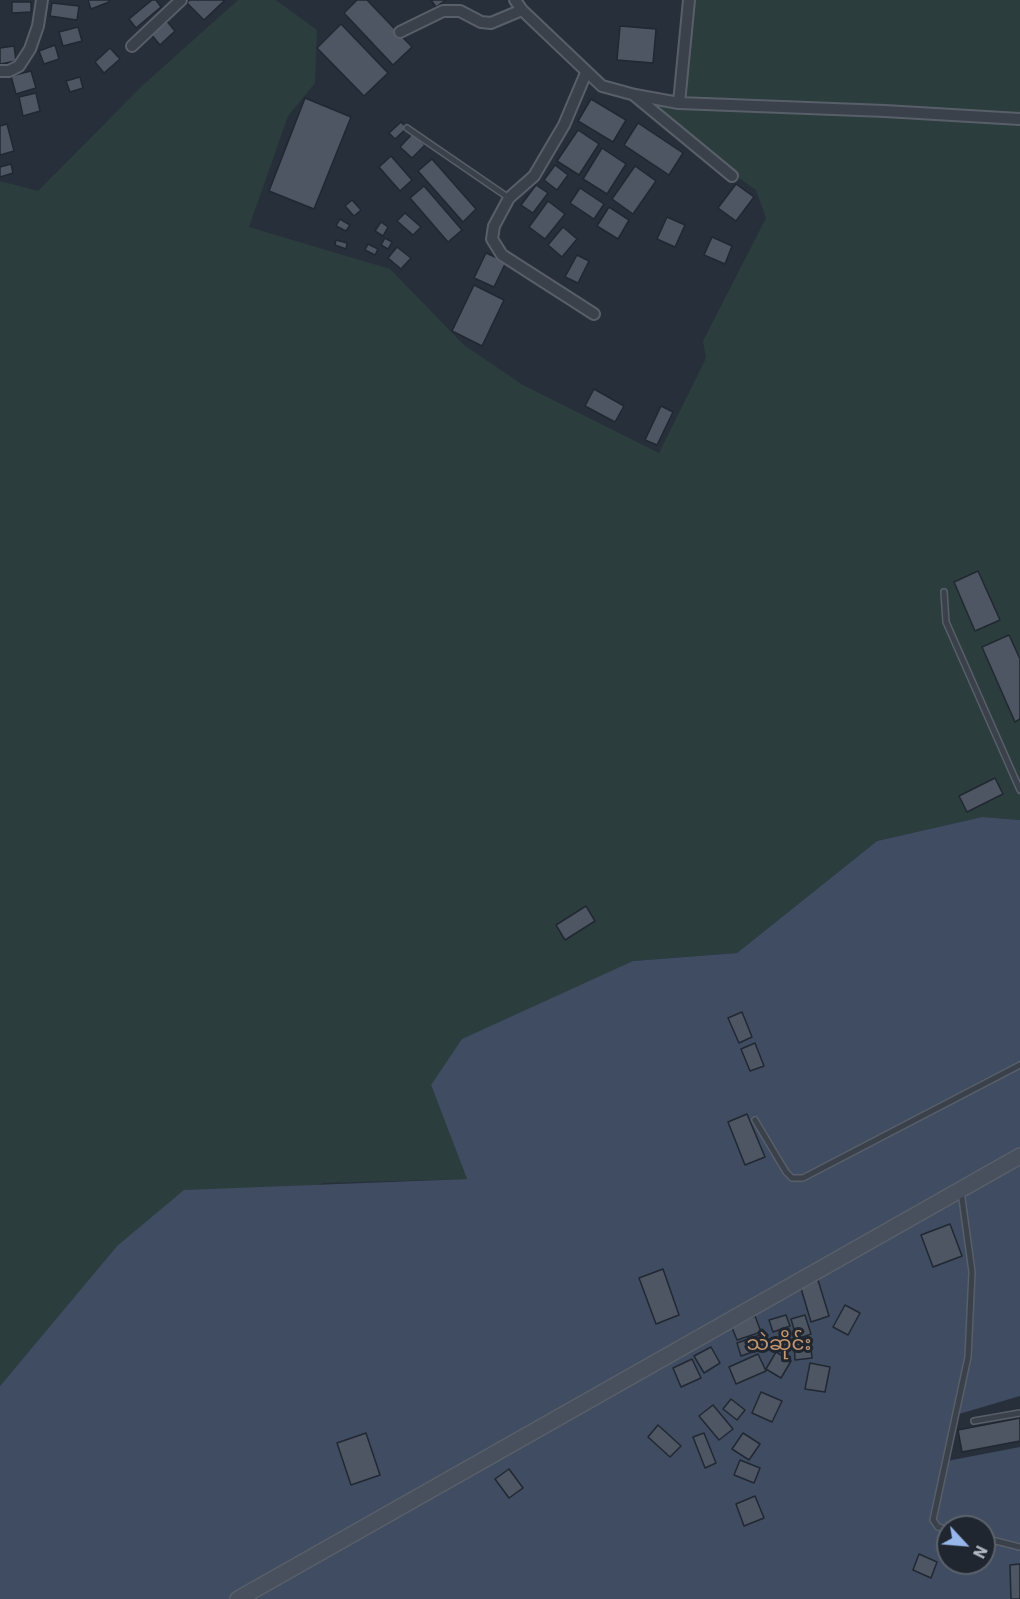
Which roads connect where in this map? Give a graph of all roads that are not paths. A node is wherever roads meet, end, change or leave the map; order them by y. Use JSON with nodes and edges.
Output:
{"nodes":[{"id":1,"x":42,"y":0,"type":"edge"},
{"id":2,"x":181,"y":0,"type":"edge"},
{"id":3,"x":515,"y":0,"type":"edge"},
{"id":4,"x":689,"y":0,"type":"edge"},
{"id":5,"x":522,"y":10,"type":"junction"},
{"id":6,"x":400,"y":32,"type":"dead end"},
{"id":7,"x":132,"y":46,"type":"dead end"},
{"id":8,"x":0,"y":71,"type":"edge"},
{"id":9,"x":586,"y":73,"type":"junction"},
{"id":10,"x":635,"y":95,"type":"junction"},
{"id":11,"x":679,"y":103,"type":"junction"},
{"id":12,"x":1020,"y":119,"type":"edge"},
{"id":13,"x":407,"y":128,"type":"dead end"},
{"id":14,"x":732,"y":176,"type":"dead end"},
{"id":15,"x":509,"y":198,"type":"junction"},
{"id":16,"x":594,"y":314,"type":"dead end"},
{"id":17,"x":944,"y":592,"type":"dead end"},
{"id":18,"x":1020,"y":790,"type":"edge"},
{"id":19,"x":1020,"y":1065,"type":"edge"},
{"id":20,"x":755,"y":1120,"type":"dead end"},
{"id":21,"x":1020,"y":1156,"type":"edge"},
{"id":22,"x":961,"y":1190,"type":"junction"},
{"id":23,"x":1020,"y":1413,"type":"edge"},
{"id":24,"x":974,"y":1421,"type":"dead end"},
{"id":25,"x":936,"y":1524,"type":"edge"},
{"id":26,"x":996,"y":1541,"type":"edge"},
{"id":27,"x":1020,"y":1547,"type":"edge"},
{"id":28,"x":238,"y":1599,"type":"edge"}],
"edges":[{"from":1,"to":8,"type":"street"},
{"from":2,"to":7,"type":"street"},
{"from":3,"to":5,"type":"street"},
{"from":4,"to":11,"type":"street"},
{"from":5,"to":6,"type":"street"},
{"from":5,"to":9,"type":"street"},
{"from":9,"to":10,"type":"street"},
{"from":9,"to":15,"type":"street"},
{"from":10,"to":11,"type":"street"},
{"from":10,"to":14,"type":"street"},
{"from":11,"to":12,"type":"street"},
{"from":13,"to":15,"type":"lane"},
{"from":15,"to":16,"type":"street"},
{"from":17,"to":18,"type":"lane"},
{"from":19,"to":20,"type":"lane"},
{"from":21,"to":22,"type":"street"},
{"from":22,"to":25,"type":"lane"},
{"from":22,"to":28,"type":"street"},
{"from":23,"to":24,"type":"lane"},
{"from":26,"to":27,"type":"lane"}]}
